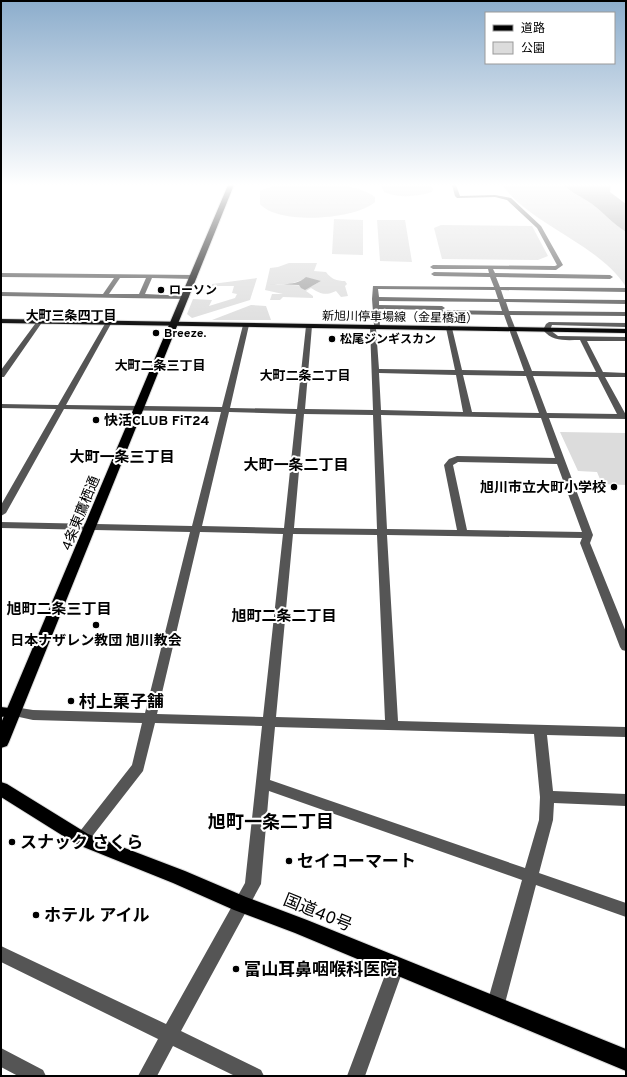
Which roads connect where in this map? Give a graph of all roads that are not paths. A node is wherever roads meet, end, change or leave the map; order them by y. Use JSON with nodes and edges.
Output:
{"nodes":[{"id":1,"x":211,"y":235,"type":"edge"},
{"id":2,"x":544,"y":235,"type":"edge"},
{"id":3,"x":546,"y":268,"type":"junction"},
{"id":4,"x":492,"y":271,"type":"junction"},
{"id":5,"x":434,"y":274,"type":"junction"},
{"id":6,"x":1,"y":275,"type":"edge"},
{"id":7,"x":118,"y":276,"type":"junction"},
{"id":8,"x":550,"y":276,"type":"junction"},
{"id":9,"x":150,"y":277,"type":"junction"},
{"id":10,"x":194,"y":277,"type":"junction"},
{"id":11,"x":610,"y":277,"type":"dead end"},
{"id":12,"x":438,"y":288,"type":"junction"},
{"id":13,"x":498,"y":289,"type":"junction"},
{"id":14,"x":557,"y":289,"type":"junction"},
{"id":15,"x":626,"y":290,"type":"edge"},
{"id":16,"x":1,"y":294,"type":"edge"},
{"id":17,"x":106,"y":296,"type":"junction"},
{"id":18,"x":141,"y":296,"type":"junction"},
{"id":19,"x":186,"y":297,"type":"junction"},
{"id":20,"x":376,"y":299,"type":"junction"},
{"id":21,"x":440,"y":300,"type":"junction"},
{"id":22,"x":503,"y":301,"type":"junction"},
{"id":23,"x":563,"y":301,"type":"junction"},
{"id":24,"x":626,"y":302,"type":"edge"},
{"id":25,"x":376,"y":308,"type":"junction"},
{"id":26,"x":507,"y":313,"type":"junction"},
{"id":27,"x":569,"y":314,"type":"junction"},
{"id":28,"x":626,"y":314,"type":"edge"},
{"id":29,"x":444,"y":320,"type":"junction"},
{"id":30,"x":1,"y":321,"type":"edge"},
{"id":31,"x":38,"y":323,"type":"junction"},
{"id":32,"x":1,"y":324,"type":"edge"},
{"id":33,"x":107,"y":324,"type":"junction"},
{"id":34,"x":174,"y":324,"type":"junction"},
{"id":35,"x":573,"y":324,"type":"junction"},
{"id":36,"x":246,"y":325,"type":"junction"},
{"id":37,"x":626,"y":325,"type":"edge"},
{"id":38,"x":309,"y":326,"type":"junction"},
{"id":39,"x":375,"y":327,"type":"junction"},
{"id":40,"x":513,"y":329,"type":"junction"},
{"id":41,"x":546,"y":330,"type":"junction"},
{"id":42,"x":626,"y":331,"type":"edge"},
{"id":43,"x":582,"y":338,"type":"junction"},
{"id":44,"x":626,"y":339,"type":"edge"},
{"id":45,"x":375,"y":371,"type":"junction"},
{"id":46,"x":458,"y":372,"type":"junction"},
{"id":47,"x":530,"y":373,"type":"junction"},
{"id":48,"x":601,"y":374,"type":"junction"},
{"id":49,"x":626,"y":374,"type":"edge"},
{"id":50,"x":1,"y":375,"type":"edge"},
{"id":51,"x":1,"y":406,"type":"edge"},
{"id":52,"x":60,"y":407,"type":"junction"},
{"id":53,"x":139,"y":409,"type":"junction"},
{"id":54,"x":225,"y":410,"type":"junction"},
{"id":55,"x":301,"y":412,"type":"junction"},
{"id":56,"x":377,"y":413,"type":"junction"},
{"id":57,"x":468,"y":414,"type":"junction"},
{"id":58,"x":544,"y":416,"type":"junction"},
{"id":59,"x":624,"y":417,"type":"edge"},
{"id":60,"x":562,"y":461,"type":"junction"},
{"id":61,"x":1,"y":513,"type":"edge"},
{"id":62,"x":1,"y":525,"type":"edge"},
{"id":63,"x":91,"y":526,"type":"junction"},
{"id":64,"x":196,"y":528,"type":"junction"},
{"id":65,"x":289,"y":531,"type":"junction"},
{"id":66,"x":382,"y":533,"type":"junction"},
{"id":67,"x":463,"y":533,"type":"junction"},
{"id":68,"x":588,"y":535,"type":"junction"},
{"id":69,"x":626,"y":647,"type":"edge"},
{"id":70,"x":7,"y":712,"type":"edge"},
{"id":71,"x":150,"y":718,"type":"junction"},
{"id":72,"x":270,"y":722,"type":"junction"},
{"id":73,"x":392,"y":725,"type":"junction"},
{"id":74,"x":540,"y":730,"type":"junction"},
{"id":75,"x":626,"y":732,"type":"edge"},
{"id":76,"x":1,"y":742,"type":"edge"},
{"id":77,"x":264,"y":783,"type":"junction"},
{"id":78,"x":1,"y":790,"type":"edge"},
{"id":79,"x":547,"y":797,"type":"junction"},
{"id":80,"x":626,"y":800,"type":"edge"},
{"id":81,"x":82,"y":839,"type":"junction"},
{"id":82,"x":531,"y":878,"type":"junction"},
{"id":83,"x":241,"y":904,"type":"junction"},
{"id":84,"x":626,"y":910,"type":"edge"},
{"id":85,"x":1,"y":954,"type":"edge"},
{"id":86,"x":396,"y":967,"type":"junction"},
{"id":87,"x":495,"y":1006,"type":"junction"},
{"id":88,"x":170,"y":1035,"type":"junction"},
{"id":89,"x":1,"y":1056,"type":"edge"},
{"id":90,"x":626,"y":1060,"type":"edge"},
{"id":91,"x":37,"y":1076,"type":"edge"},
{"id":92,"x":147,"y":1076,"type":"edge"},
{"id":93,"x":255,"y":1076,"type":"edge"},
{"id":94,"x":356,"y":1076,"type":"edge"}],
"edges":[{"from":1,"to":10,"type":"highway","name":"4条東鷹栖通"},
{"from":2,"to":3,"type":"street"},
{"from":3,"to":4,"type":"street"},
{"from":3,"to":8,"type":"street"},
{"from":4,"to":5,"type":"street"},
{"from":4,"to":5,"type":"street"},
{"from":4,"to":8,"type":"street"},
{"from":4,"to":13,"type":"street"},
{"from":5,"to":12,"type":"street"},
{"from":6,"to":7,"type":"street"},
{"from":7,"to":9,"type":"street"},
{"from":7,"to":17,"type":"street"},
{"from":8,"to":11,"type":"street"},
{"from":8,"to":14,"type":"street"},
{"from":9,"to":10,"type":"street"},
{"from":9,"to":18,"type":"street"},
{"from":10,"to":19,"type":"highway","name":"4条東鷹栖通"},
{"from":12,"to":13,"type":"street"},
{"from":12,"to":20,"type":"street"},
{"from":12,"to":21,"type":"street"},
{"from":13,"to":14,"type":"street"},
{"from":13,"to":22,"type":"street"},
{"from":14,"to":15,"type":"street"},
{"from":14,"to":23,"type":"street"},
{"from":16,"to":17,"type":"street"},
{"from":17,"to":18,"type":"street"},
{"from":18,"to":19,"type":"street"},
{"from":19,"to":34,"type":"highway","name":"4条東鷹栖通"},
{"from":20,"to":21,"type":"street"},
{"from":20,"to":25,"type":"street"},
{"from":21,"to":22,"type":"street"},
{"from":21,"to":29,"type":"street"},
{"from":22,"to":23,"type":"street"},
{"from":22,"to":26,"type":"street"},
{"from":23,"to":24,"type":"street"},
{"from":23,"to":27,"type":"street"},
{"from":25,"to":29,"type":"street"},
{"from":25,"to":39,"type":"street"},
{"from":26,"to":27,"type":"street"},
{"from":26,"to":29,"type":"street"},
{"from":26,"to":40,"type":"street"},
{"from":27,"to":28,"type":"street"},
{"from":27,"to":35,"type":"street"},
{"from":29,"to":39,"type":"main road","name":"新旭川停車場線（金星橋通）"},
{"from":29,"to":40,"type":"main road","name":"新旭川停車場線（金星橋通）"},
{"from":29,"to":46,"type":"street"},
{"from":30,"to":31,"type":"main road"},
{"from":31,"to":32,"type":"main road"},
{"from":31,"to":33,"type":"main road","name":"新旭川停車場線（金星橋通）"},
{"from":31,"to":50,"type":"street"},
{"from":33,"to":34,"type":"main road","name":"新旭川停車場線（金星橋通）"},
{"from":33,"to":52,"type":"street"},
{"from":34,"to":36,"type":"main road","name":"新旭川停車場線（金星橋通）"},
{"from":34,"to":53,"type":"highway","name":"4条東鷹栖通"},
{"from":35,"to":37,"type":"street"},
{"from":35,"to":41,"type":"street"},
{"from":36,"to":38,"type":"main road","name":"新旭川停車場線（金星橋通）"},
{"from":36,"to":54,"type":"street"},
{"from":38,"to":39,"type":"main road","name":"新旭川停車場線（金星橋通）"},
{"from":38,"to":55,"type":"street"},
{"from":39,"to":45,"type":"street"},
{"from":40,"to":41,"type":"main road","name":"新旭川停車場線（金星橋通）"},
{"from":40,"to":47,"type":"street"},
{"from":41,"to":42,"type":"main road","name":"新旭川停車場線（金星橋通）"},
{"from":41,"to":43,"type":"street"},
{"from":43,"to":44,"type":"street"},
{"from":43,"to":48,"type":"street"},
{"from":45,"to":46,"type":"street"},
{"from":45,"to":56,"type":"street"},
{"from":46,"to":47,"type":"street"},
{"from":46,"to":57,"type":"street"},
{"from":47,"to":48,"type":"street"},
{"from":47,"to":58,"type":"street"},
{"from":48,"to":49,"type":"street"},
{"from":48,"to":59,"type":"street"},
{"from":51,"to":52,"type":"street"},
{"from":52,"to":53,"type":"street"},
{"from":52,"to":61,"type":"street"},
{"from":53,"to":54,"type":"street"},
{"from":53,"to":63,"type":"highway","name":"4条東鷹栖通"},
{"from":54,"to":55,"type":"street"},
{"from":54,"to":64,"type":"street"},
{"from":55,"to":56,"type":"street"},
{"from":55,"to":65,"type":"street"},
{"from":56,"to":57,"type":"street"},
{"from":56,"to":66,"type":"street"},
{"from":57,"to":58,"type":"street"},
{"from":58,"to":59,"type":"street"},
{"from":58,"to":60,"type":"street"},
{"from":60,"to":67,"type":"street"},
{"from":60,"to":68,"type":"street"},
{"from":62,"to":63,"type":"street"},
{"from":63,"to":64,"type":"street"},
{"from":63,"to":70,"type":"highway","name":"4条東鷹栖通"},
{"from":64,"to":65,"type":"street"},
{"from":64,"to":71,"type":"street"},
{"from":65,"to":66,"type":"street"},
{"from":65,"to":72,"type":"street"},
{"from":66,"to":67,"type":"street"},
{"from":66,"to":73,"type":"street"},
{"from":67,"to":68,"type":"street"},
{"from":68,"to":69,"type":"street"},
{"from":70,"to":71,"type":"street"},
{"from":70,"to":76,"type":"highway","name":"4条東鷹栖通"},
{"from":71,"to":72,"type":"street"},
{"from":71,"to":81,"type":"street"},
{"from":72,"to":73,"type":"street"},
{"from":72,"to":77,"type":"street"},
{"from":73,"to":74,"type":"street"},
{"from":74,"to":75,"type":"street"},
{"from":74,"to":79,"type":"street"},
{"from":77,"to":82,"type":"street"},
{"from":77,"to":83,"type":"street"},
{"from":78,"to":81,"type":"highway","name":"国道40号"},
{"from":79,"to":80,"type":"street"},
{"from":79,"to":82,"type":"street"},
{"from":81,"to":83,"type":"highway","name":"国道40号"},
{"from":82,"to":84,"type":"street"},
{"from":82,"to":87,"type":"street"},
{"from":83,"to":86,"type":"highway","name":"国道40号"},
{"from":83,"to":88,"type":"street"},
{"from":85,"to":88,"type":"street"},
{"from":86,"to":87,"type":"highway","name":"国道40号"},
{"from":86,"to":94,"type":"street"},
{"from":87,"to":90,"type":"highway","name":"国道40号"},
{"from":88,"to":92,"type":"street"},
{"from":88,"to":93,"type":"street"},
{"from":89,"to":91,"type":"street"}]}
